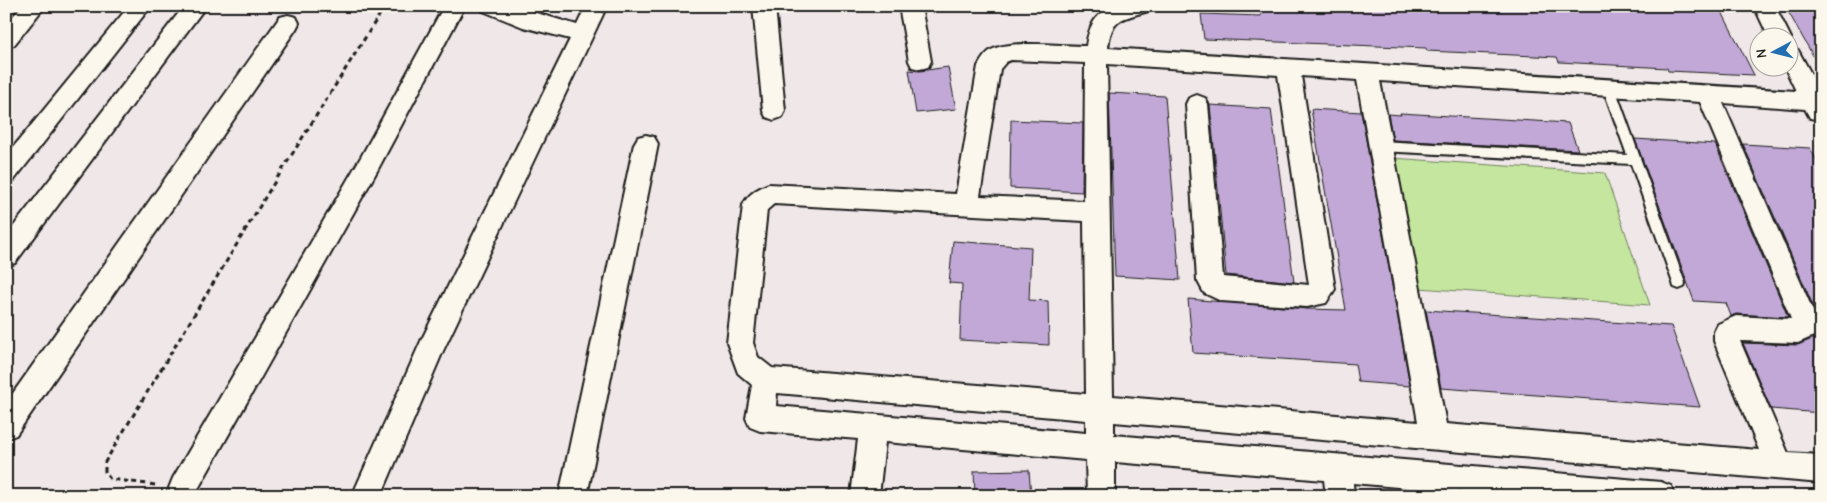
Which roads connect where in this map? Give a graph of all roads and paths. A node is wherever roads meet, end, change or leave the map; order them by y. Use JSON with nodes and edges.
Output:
{"nodes":[{"id":1,"x":35,"y":6,"type":"edge"},
{"id":2,"x":141,"y":6,"type":"edge"},
{"id":3,"x":196,"y":6,"type":"edge"},
{"id":4,"x":384,"y":6,"type":"edge"},
{"id":5,"x":455,"y":6,"type":"edge"},
{"id":6,"x":490,"y":6,"type":"edge"},
{"id":7,"x":598,"y":6,"type":"edge"},
{"id":8,"x":764,"y":6,"type":"edge"},
{"id":9,"x":910,"y":6,"type":"edge"},
{"id":10,"x":1141,"y":6,"type":"edge"},
{"id":11,"x":1764,"y":6,"type":"edge"},
{"id":12,"x":288,"y":23,"type":"dead end"},
{"id":13,"x":1775,"y":28,"type":"edge"},
{"id":14,"x":583,"y":35,"type":"junction"},
{"id":15,"x":6,"y":39,"type":"edge"},
{"id":16,"x":1096,"y":55,"type":"junction"},
{"id":17,"x":920,"y":61,"type":"dead end"},
{"id":18,"x":1288,"y":67,"type":"junction"},
{"id":19,"x":1367,"y":72,"type":"junction"},
{"id":20,"x":1800,"y":74,"type":"edge"},
{"id":21,"x":1609,"y":88,"type":"junction"},
{"id":22,"x":1708,"y":94,"type":"junction"},
{"id":23,"x":1197,"y":104,"type":"dead end"},
{"id":24,"x":1818,"y":106,"type":"edge"},
{"id":25,"x":774,"y":111,"type":"dead end"},
{"id":26,"x":646,"y":144,"type":"dead end"},
{"id":27,"x":1380,"y":146,"type":"junction"},
{"id":28,"x":1635,"y":160,"type":"junction"},
{"id":29,"x":6,"y":173,"type":"edge"},
{"id":30,"x":967,"y":204,"type":"junction"},
{"id":31,"x":1096,"y":212,"type":"junction"},
{"id":32,"x":6,"y":255,"type":"edge"},
{"id":33,"x":1679,"y":283,"type":"dead end"},
{"id":34,"x":766,"y":380,"type":"junction"},
{"id":35,"x":1100,"y":408,"type":"junction"},
{"id":36,"x":6,"y":426,"type":"edge"},
{"id":37,"x":873,"y":428,"type":"junction"},
{"id":38,"x":1434,"y":436,"type":"junction"},
{"id":39,"x":1100,"y":447,"type":"junction"},
{"id":40,"x":1593,"y":450,"type":"junction"},
{"id":41,"x":1642,"y":454,"type":"junction"},
{"id":42,"x":1779,"y":465,"type":"junction"},
{"id":43,"x":1336,"y":468,"type":"junction"},
{"id":44,"x":1821,"y":468,"type":"edge"},
{"id":45,"x":185,"y":492,"type":"edge"},
{"id":46,"x":1606,"y":493,"type":"edge"},
{"id":47,"x":366,"y":496,"type":"edge"},
{"id":48,"x":573,"y":496,"type":"edge"},
{"id":49,"x":864,"y":496,"type":"edge"},
{"id":50,"x":1101,"y":496,"type":"edge"},
{"id":51,"x":1340,"y":496,"type":"edge"},
{"id":52,"x":1656,"y":496,"type":"edge"},
{"id":53,"x":1661,"y":496,"type":"edge"}],
"edges":[{"from":1,"to":15,"type":"street"},
{"from":2,"to":29,"type":"street"},
{"from":3,"to":32,"type":"street"},
{"from":4,"to":45,"type":"path"},
{"from":5,"to":45,"type":"street"},
{"from":6,"to":14,"type":"street"},
{"from":7,"to":14,"type":"street"},
{"from":8,"to":25,"type":"street"},
{"from":9,"to":17,"type":"street"},
{"from":10,"to":16,"type":"street"},
{"from":11,"to":13,"type":"street"},
{"from":12,"to":36,"type":"street"},
{"from":14,"to":47,"type":"street"},
{"from":16,"to":18,"type":"street"},
{"from":16,"to":30,"type":"street"},
{"from":16,"to":31,"type":"street"},
{"from":18,"to":19,"type":"street"},
{"from":18,"to":23,"type":"street"},
{"from":19,"to":21,"type":"street"},
{"from":19,"to":27,"type":"street"},
{"from":20,"to":24,"type":"street"},
{"from":21,"to":22,"type":"street"},
{"from":21,"to":28,"type":"lane"},
{"from":22,"to":24,"type":"street"},
{"from":22,"to":42,"type":"street"},
{"from":26,"to":48,"type":"street"},
{"from":27,"to":28,"type":"lane"},
{"from":27,"to":38,"type":"street"},
{"from":28,"to":33,"type":"lane"},
{"from":30,"to":31,"type":"street"},
{"from":30,"to":34,"type":"street"},
{"from":31,"to":35,"type":"street"},
{"from":34,"to":35,"type":"street"},
{"from":34,"to":37,"type":"street"},
{"from":35,"to":38,"type":"street"},
{"from":35,"to":39,"type":"street"},
{"from":37,"to":39,"type":"street"},
{"from":37,"to":49,"type":"street"},
{"from":38,"to":40,"type":"street"},
{"from":39,"to":43,"type":"street"},
{"from":39,"to":50,"type":"street"},
{"from":40,"to":41,"type":"street"},
{"from":40,"to":46,"type":"street"},
{"from":41,"to":42,"type":"street"},
{"from":41,"to":52,"type":"street"},
{"from":42,"to":44,"type":"street"},
{"from":43,"to":46,"type":"street"},
{"from":43,"to":51,"type":"street"},
{"from":46,"to":52,"type":"street"},
{"from":52,"to":53,"type":"street"}]}
